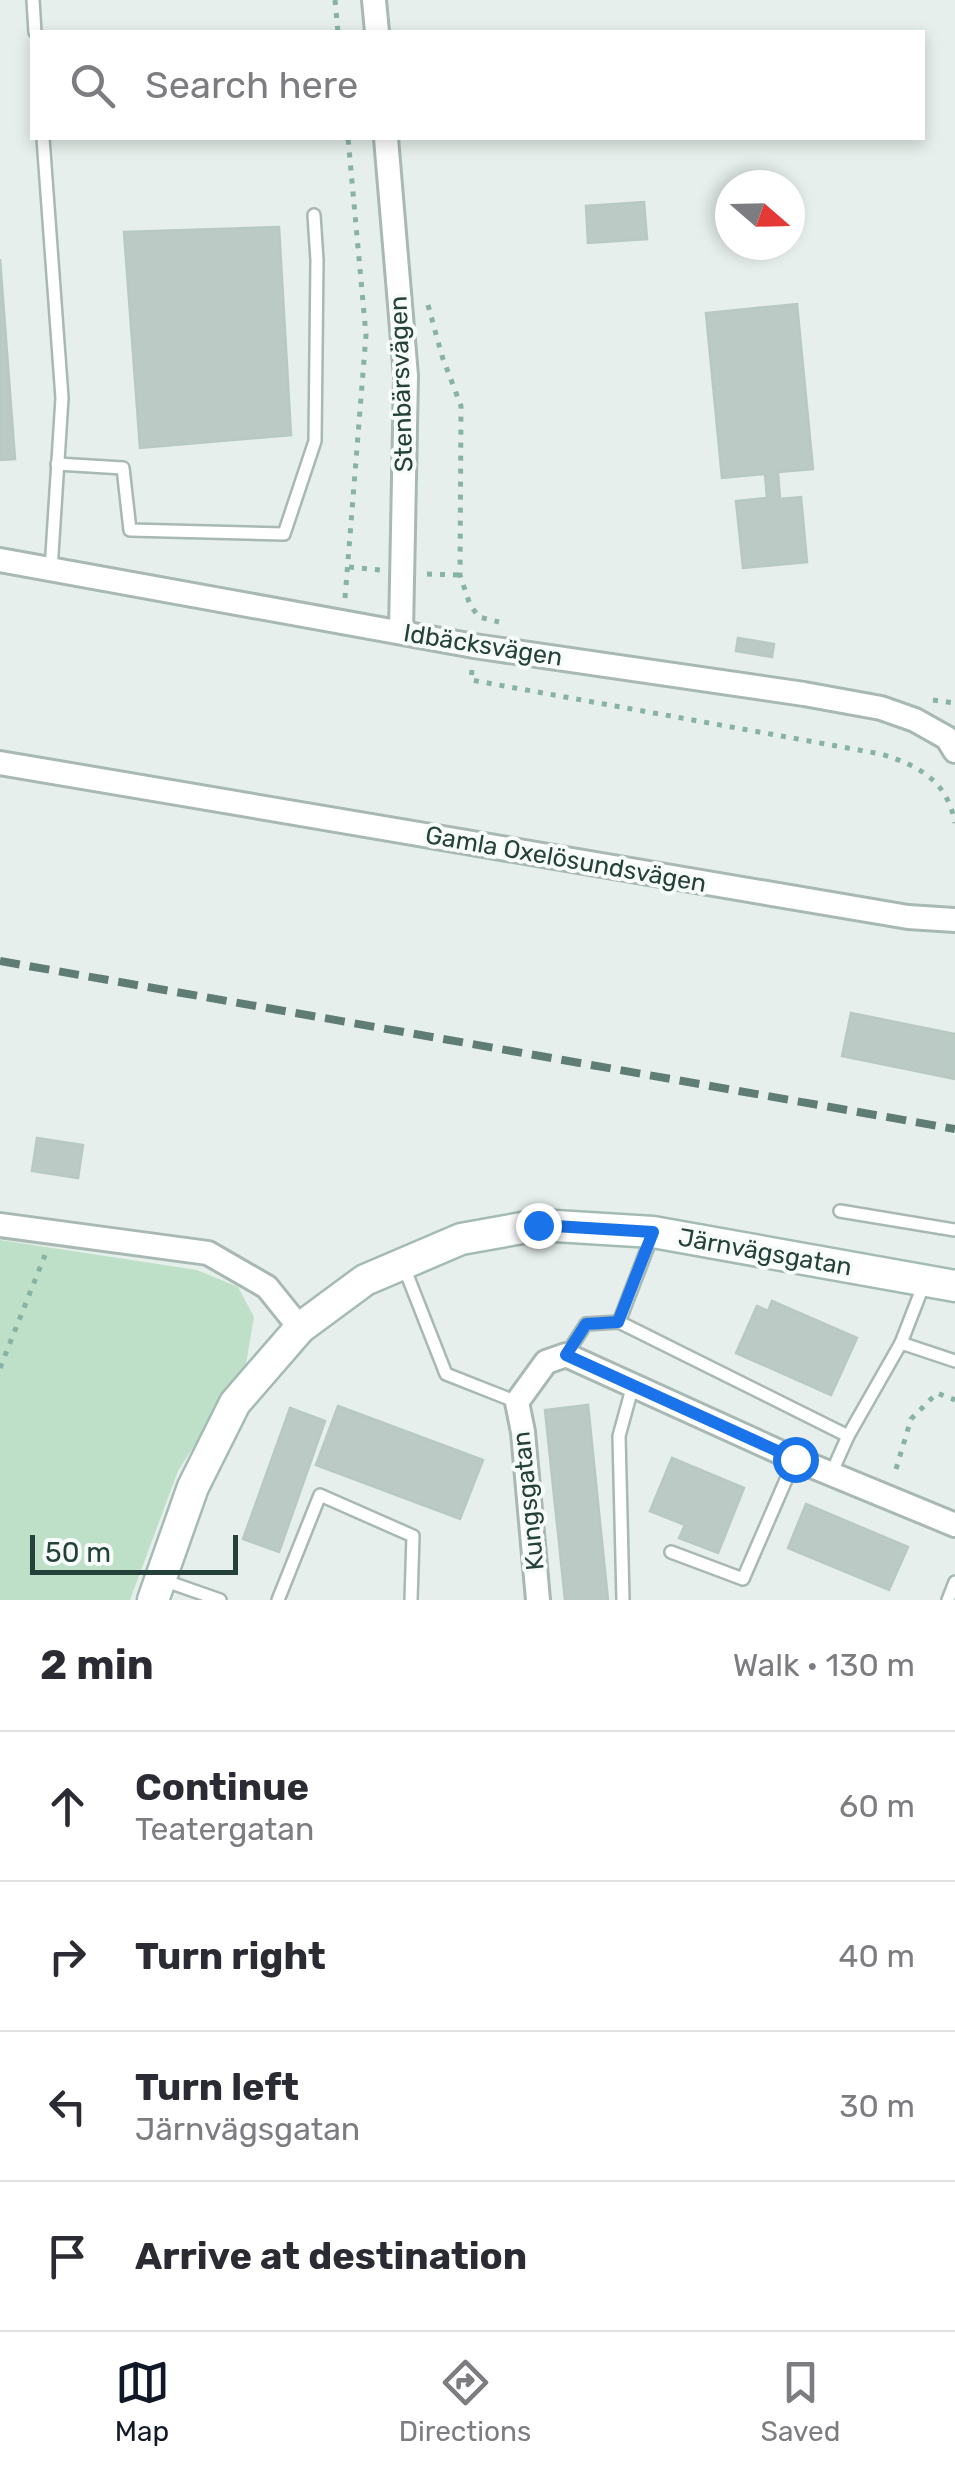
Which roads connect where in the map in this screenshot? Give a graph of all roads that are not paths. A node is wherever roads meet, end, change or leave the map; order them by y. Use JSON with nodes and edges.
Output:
{"nodes":[{"id":1,"x":33,"y":0,"type":"edge"},
{"id":2,"x":374,"y":0,"type":"edge"},
{"id":3,"x":35,"y":30,"type":"edge"},
{"id":4,"x":377,"y":30,"type":"edge"},
{"id":5,"x":43,"y":140,"type":"edge"},
{"id":6,"x":386,"y":140,"type":"edge"},
{"id":7,"x":314,"y":216,"type":"dead end"},
{"id":8,"x":57,"y":464,"type":"junction"},
{"id":9,"x":0,"y":560,"type":"edge"},
{"id":10,"x":50,"y":570,"type":"junction"},
{"id":11,"x":401,"y":632,"type":"junction"},
{"id":12,"x":955,"y":750,"type":"edge"},
{"id":13,"x":0,"y":764,"type":"edge"},
{"id":14,"x":955,"y":920,"type":"edge"},
{"id":15,"x":840,"y":1211,"type":"dead end"},
{"id":16,"x":0,"y":1225,"type":"edge"},
{"id":17,"x":955,"y":1230,"type":"edge"},
{"id":18,"x":653,"y":1232,"type":"junction"},
{"id":19,"x":402,"y":1264,"type":"junction"},
{"id":20,"x":940,"y":1284,"type":"edge"},
{"id":21,"x":618,"y":1322,"type":"junction"},
{"id":22,"x":300,"y":1328,"type":"junction"},
{"id":23,"x":902,"y":1343,"type":"junction"},
{"id":24,"x":566,"y":1355,"type":"junction"},
{"id":25,"x":955,"y":1360,"type":"edge"},
{"id":26,"x":633,"y":1385,"type":"junction"},
{"id":27,"x":516,"y":1402,"type":"junction"},
{"id":28,"x":848,"y":1436,"type":"junction"},
{"id":29,"x":795,"y":1459,"type":"junction"},
{"id":30,"x":831,"y":1474,"type":"junction"},
{"id":31,"x":955,"y":1525,"type":"edge"},
{"id":32,"x":671,"y":1552,"type":"dead end"},
{"id":33,"x":955,"y":1582,"type":"edge"},
{"id":34,"x":157,"y":1590,"type":"edge"},
{"id":35,"x":196,"y":1596,"type":"edge"},
{"id":36,"x":220,"y":1600,"type":"edge"},
{"id":37,"x":278,"y":1600,"type":"edge"},
{"id":38,"x":411,"y":1600,"type":"edge"},
{"id":39,"x":538,"y":1600,"type":"edge"},
{"id":40,"x":622,"y":1600,"type":"edge"},
{"id":41,"x":948,"y":1600,"type":"edge"}],
"edges":[{"from":1,"to":3,"type":"lane"},
{"from":2,"to":4,"type":"street"},
{"from":5,"to":8,"type":"lane"},
{"from":6,"to":11,"type":"street","name":"Stenbärsvägen"},
{"from":7,"to":8,"type":"lane"},
{"from":8,"to":10,"type":"lane"},
{"from":9,"to":10,"type":"street","name":"Idbäcksvägen"},
{"from":10,"to":11,"type":"street","name":"Idbäcksvägen"},
{"from":11,"to":12,"type":"street","name":"Idbäcksvägen"},
{"from":13,"to":14,"type":"street","name":"Gamla Oxelösundsvägen"},
{"from":15,"to":17,"type":"lane"},
{"from":16,"to":22,"type":"street"},
{"from":18,"to":19,"type":"main road","name":"Järnvägsgatan"},
{"from":18,"to":20,"type":"main road","name":"Järnvägsgatan"},
{"from":18,"to":21,"type":"lane"},
{"from":19,"to":22,"type":"main road","name":"Järnvägsgatan"},
{"from":19,"to":27,"type":"lane"},
{"from":20,"to":23,"type":"lane"},
{"from":21,"to":24,"type":"lane"},
{"from":21,"to":28,"type":"lane"},
{"from":22,"to":34,"type":"main road","name":"Järnvägsgatan"},
{"from":23,"to":25,"type":"lane"},
{"from":23,"to":28,"type":"lane"},
{"from":24,"to":26,"type":"street"},
{"from":24,"to":27,"type":"street"},
{"from":26,"to":29,"type":"street"},
{"from":26,"to":40,"type":"lane"},
{"from":27,"to":39,"type":"street","name":"Kungsgatan"},
{"from":28,"to":30,"type":"lane"},
{"from":29,"to":30,"type":"street"},
{"from":29,"to":32,"type":"lane"},
{"from":30,"to":31,"type":"street"},
{"from":33,"to":41,"type":"lane"},
{"from":34,"to":35,"type":"lane"},
{"from":35,"to":36,"type":"lane"},
{"from":37,"to":38,"type":"lane"}]}
